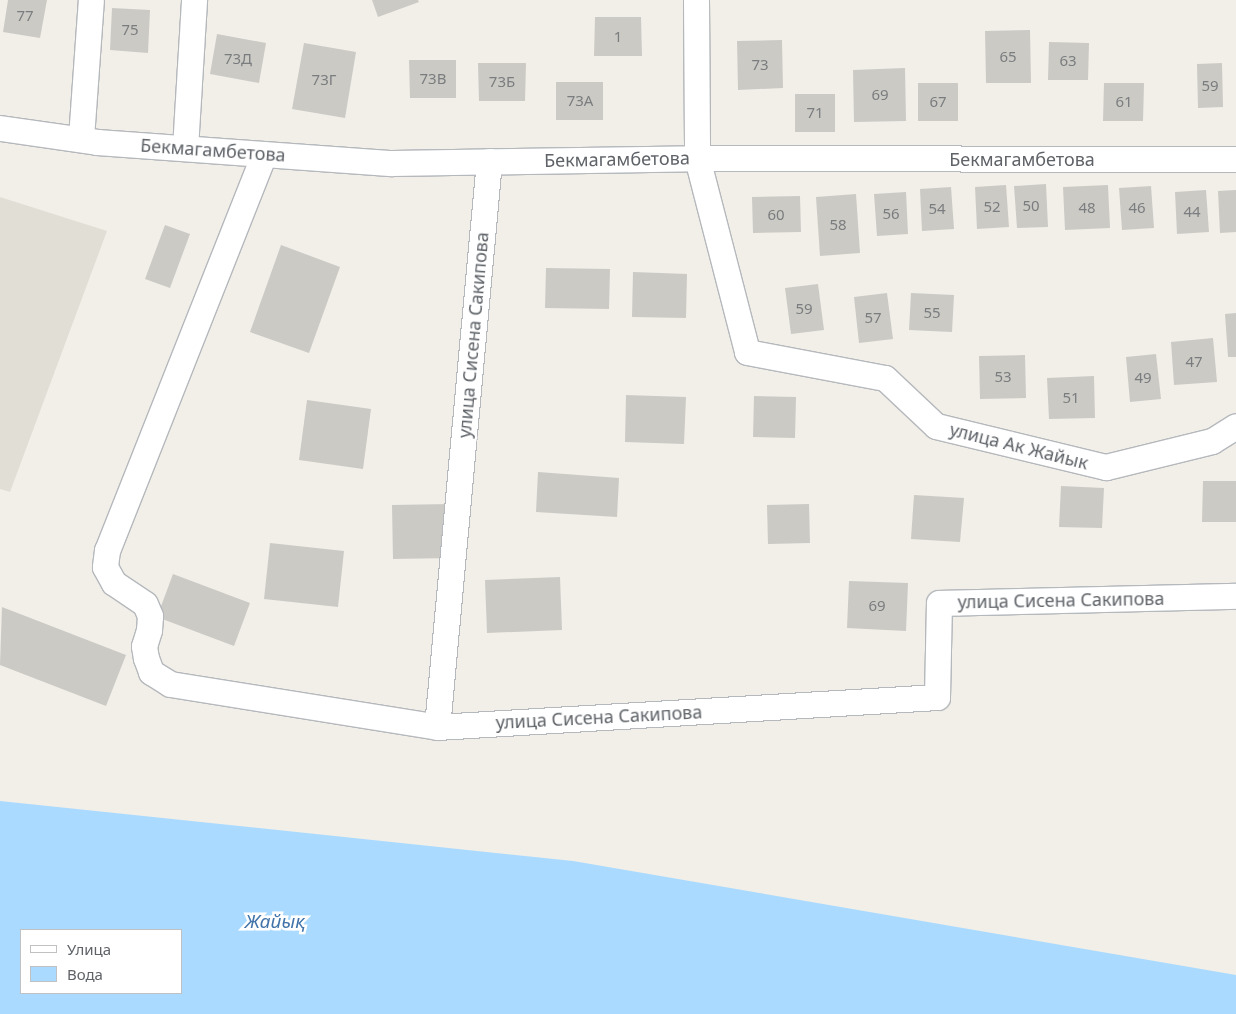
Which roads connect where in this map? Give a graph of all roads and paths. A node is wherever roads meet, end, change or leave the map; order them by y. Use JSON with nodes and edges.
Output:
{"nodes":[{"id":1,"x":91,"y":0,"type":"edge"},
{"id":2,"x":194,"y":0,"type":"edge"},
{"id":3,"x":696,"y":0,"type":"edge"},
{"id":4,"x":0,"y":128,"type":"edge"},
{"id":5,"x":81,"y":138,"type":"junction"},
{"id":6,"x":185,"y":148,"type":"junction"},
{"id":7,"x":264,"y":154,"type":"junction"},
{"id":8,"x":697,"y":158,"type":"junction"},
{"id":9,"x":1236,"y":159,"type":"edge"},
{"id":10,"x":489,"y":161,"type":"junction"},
{"id":11,"x":1236,"y":426,"type":"edge"},
{"id":12,"x":1236,"y":596,"type":"edge"},
{"id":13,"x":437,"y":727,"type":"junction"}],
"edges":[{"from":1,"to":5,"type":"street"},
{"from":2,"to":6,"type":"street"},
{"from":3,"to":8,"type":"street"},
{"from":4,"to":5,"type":"street","name":"Бекмагамбетова"},
{"from":5,"to":6,"type":"street","name":"Бекмагамбетова"},
{"from":6,"to":7,"type":"street","name":"Бекмагамбетова"},
{"from":7,"to":10,"type":"street","name":"Бекмагамбетова"},
{"from":7,"to":13,"type":"street"},
{"from":8,"to":9,"type":"street","name":"Бекмагамбетова"},
{"from":8,"to":10,"type":"street","name":"Бекмагамбетова"},
{"from":8,"to":11,"type":"street","name":"улица Ак Жайык"},
{"from":10,"to":13,"type":"street","name":"улица Сисена Сакипова"},
{"from":12,"to":13,"type":"street","name":"улица Сисена Сакипова"}]}
